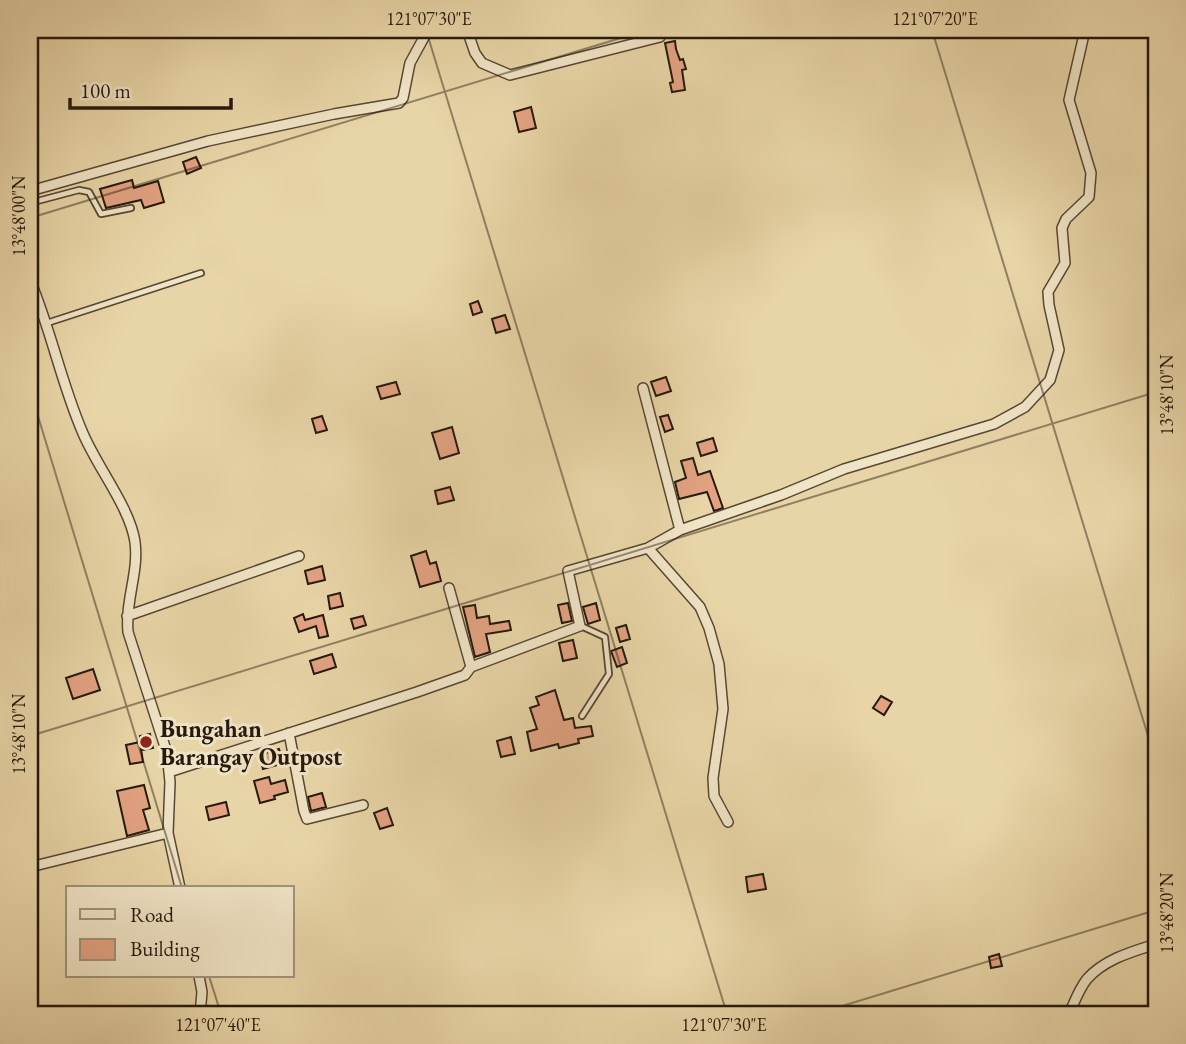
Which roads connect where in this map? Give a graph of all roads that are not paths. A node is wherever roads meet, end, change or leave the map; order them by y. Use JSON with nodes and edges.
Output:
{"nodes":[{"id":1,"x":428,"y":30,"type":"edge"},
{"id":2,"x":467,"y":30,"type":"edge"},
{"id":3,"x":1085,"y":30,"type":"edge"},
{"id":4,"x":660,"y":37,"type":"dead end"},
{"id":5,"x":30,"y":191,"type":"edge"},
{"id":6,"x":30,"y":203,"type":"edge"},
{"id":7,"x":131,"y":208,"type":"dead end"},
{"id":8,"x":201,"y":273,"type":"dead end"},
{"id":9,"x":30,"y":280,"type":"edge"},
{"id":10,"x":47,"y":323,"type":"junction"},
{"id":11,"x":643,"y":388,"type":"dead end"},
{"id":12,"x":680,"y":530,"type":"junction"},
{"id":13,"x":648,"y":548,"type":"junction"},
{"id":14,"x":299,"y":556,"type":"dead end"},
{"id":15,"x":449,"y":588,"type":"dead end"},
{"id":16,"x":127,"y":615,"type":"junction"},
{"id":17,"x":580,"y":626,"type":"junction"},
{"id":18,"x":471,"y":667,"type":"junction"},
{"id":19,"x":582,"y":716,"type":"dead end"},
{"id":20,"x":289,"y":733,"type":"junction"},
{"id":21,"x":169,"y":772,"type":"junction"},
{"id":22,"x":363,"y":805,"type":"dead end"},
{"id":23,"x":729,"y":822,"type":"dead end"},
{"id":24,"x":168,"y":832,"type":"junction"},
{"id":25,"x":30,"y":867,"type":"edge"},
{"id":26,"x":180,"y":886,"type":"edge"},
{"id":27,"x":1156,"y":944,"type":"edge"},
{"id":28,"x":199,"y":978,"type":"edge"},
{"id":29,"x":200,"y":1014,"type":"edge"},
{"id":30,"x":1069,"y":1014,"type":"edge"}],
"edges":[{"from":1,"to":5,"type":"street"},
{"from":2,"to":4,"type":"street"},
{"from":3,"to":12,"type":"street"},
{"from":6,"to":7,"type":"lane"},
{"from":8,"to":10,"type":"lane"},
{"from":9,"to":10,"type":"street"},
{"from":10,"to":16,"type":"street"},
{"from":11,"to":12,"type":"street"},
{"from":12,"to":13,"type":"street"},
{"from":13,"to":17,"type":"street"},
{"from":13,"to":23,"type":"street"},
{"from":14,"to":16,"type":"street"},
{"from":15,"to":18,"type":"street"},
{"from":16,"to":21,"type":"street"},
{"from":17,"to":18,"type":"street"},
{"from":17,"to":19,"type":"lane"},
{"from":18,"to":20,"type":"street"},
{"from":20,"to":21,"type":"street"},
{"from":20,"to":22,"type":"street"},
{"from":21,"to":24,"type":"street"},
{"from":24,"to":25,"type":"street"},
{"from":24,"to":26,"type":"street"},
{"from":27,"to":30,"type":"street"},
{"from":28,"to":29,"type":"street"}]}
